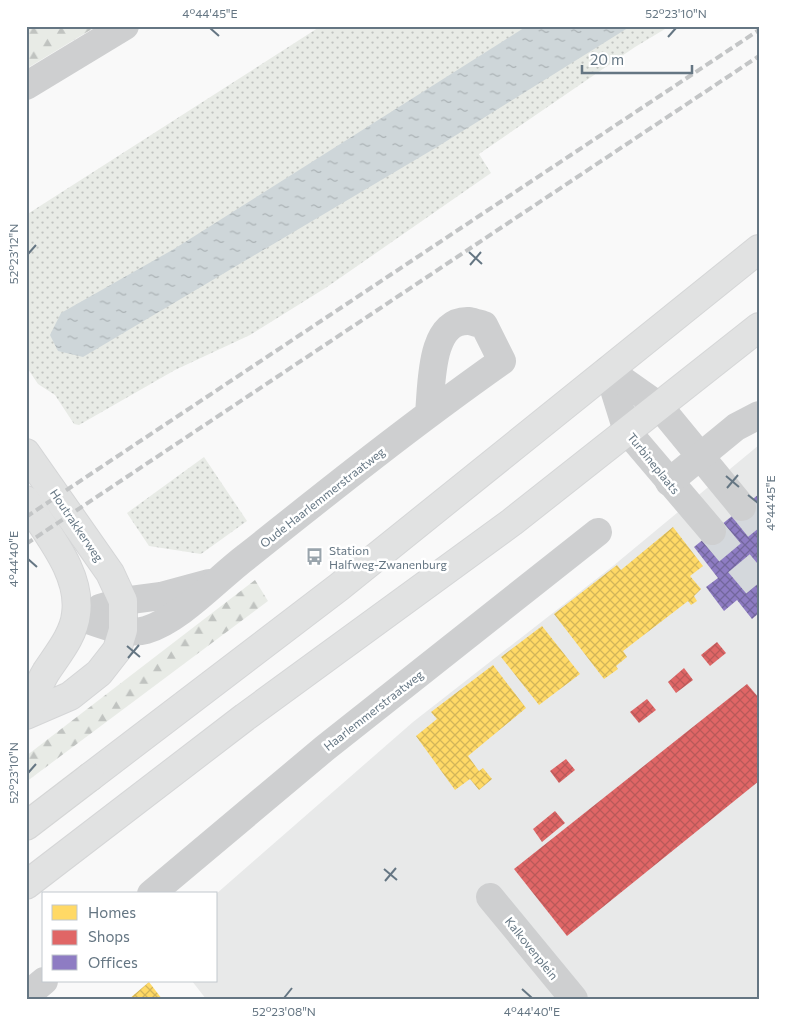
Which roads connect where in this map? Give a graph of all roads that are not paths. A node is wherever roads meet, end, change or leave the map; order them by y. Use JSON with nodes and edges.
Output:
{"nodes":[{"id":1,"x":125,"y":26,"type":"edge"},
{"id":2,"x":26,"y":86,"type":"edge"},
{"id":3,"x":759,"y":249,"type":"edge"},
{"id":4,"x":759,"y":327,"type":"edge"},
{"id":5,"x":608,"y":370,"type":"junction"},
{"id":6,"x":659,"y":406,"type":"junction"},
{"id":7,"x":429,"y":413,"type":"junction"},
{"id":8,"x":759,"y":415,"type":"edge"},
{"id":9,"x":627,"y":431,"type":"junction"},
{"id":10,"x":26,"y":453,"type":"edge"},
{"id":11,"x":700,"y":457,"type":"junction"},
{"id":12,"x":669,"y":482,"type":"junction"},
{"id":13,"x":26,"y":500,"type":"edge"},
{"id":14,"x":742,"y":507,"type":"tunnel mouth"},
{"id":15,"x":712,"y":531,"type":"tunnel mouth"},
{"id":16,"x":598,"y":532,"type":"dead end"},
{"id":17,"x":215,"y":581,"type":"junction"},
{"id":18,"x":122,"y":601,"type":"junction"},
{"id":19,"x":76,"y":616,"type":"junction"},
{"id":20,"x":123,"y":630,"type":"junction"},
{"id":21,"x":27,"y":715,"type":"edge"},
{"id":22,"x":26,"y":826,"type":"edge"},
{"id":23,"x":26,"y":885,"type":"edge"},
{"id":24,"x":154,"y":892,"type":"edge"},
{"id":25,"x":490,"y":897,"type":"dead end"},
{"id":26,"x":43,"y":982,"type":"edge"},
{"id":27,"x":26,"y":996,"type":"edge"},
{"id":28,"x":574,"y":999,"type":"edge"}],
"edges":[{"from":1,"to":2,"type":"street"},
{"from":3,"to":5,"type":"main road"},
{"from":4,"to":6,"type":"main road"},
{"from":5,"to":6,"type":"street"},
{"from":5,"to":9,"type":"street","name":"Turbineplaats"},
{"from":5,"to":22,"type":"main road"},
{"from":6,"to":9,"type":"main road"},
{"from":6,"to":11,"type":"street"},
{"from":7,"to":7,"type":"street","name":"Oude Haarlemmerstraatweg"},
{"from":7,"to":17,"type":"street","name":"Oude Haarlemmerstraatweg"},
{"from":8,"to":11,"type":"street"},
{"from":9,"to":12,"type":"street","name":"Turbineplaats"},
{"from":9,"to":23,"type":"main road"},
{"from":10,"to":18,"type":"main road","name":"Houtrakkerweg"},
{"from":11,"to":12,"type":"street"},
{"from":11,"to":14,"type":"street"},
{"from":12,"to":15,"type":"street","name":"Turbineplaats"},
{"from":13,"to":19,"type":"main road"},
{"from":16,"to":24,"type":"street","name":"Haarlemmerstraatweg"},
{"from":17,"to":18,"type":"street","name":"Oude Haarlemmerstraatweg"},
{"from":17,"to":20,"type":"street","name":"Oude Haarlemmerstraatweg"},
{"from":18,"to":19,"type":"street","name":"Oude Haarlemmerstraatweg"},
{"from":18,"to":20,"type":"main road"},
{"from":19,"to":20,"type":"street","name":"Oude Haarlemmerstraatweg"},
{"from":19,"to":21,"type":"main road"},
{"from":20,"to":21,"type":"main road"},
{"from":25,"to":28,"type":"street","name":"Kalkovenplein"},
{"from":26,"to":27,"type":"street"}]}
